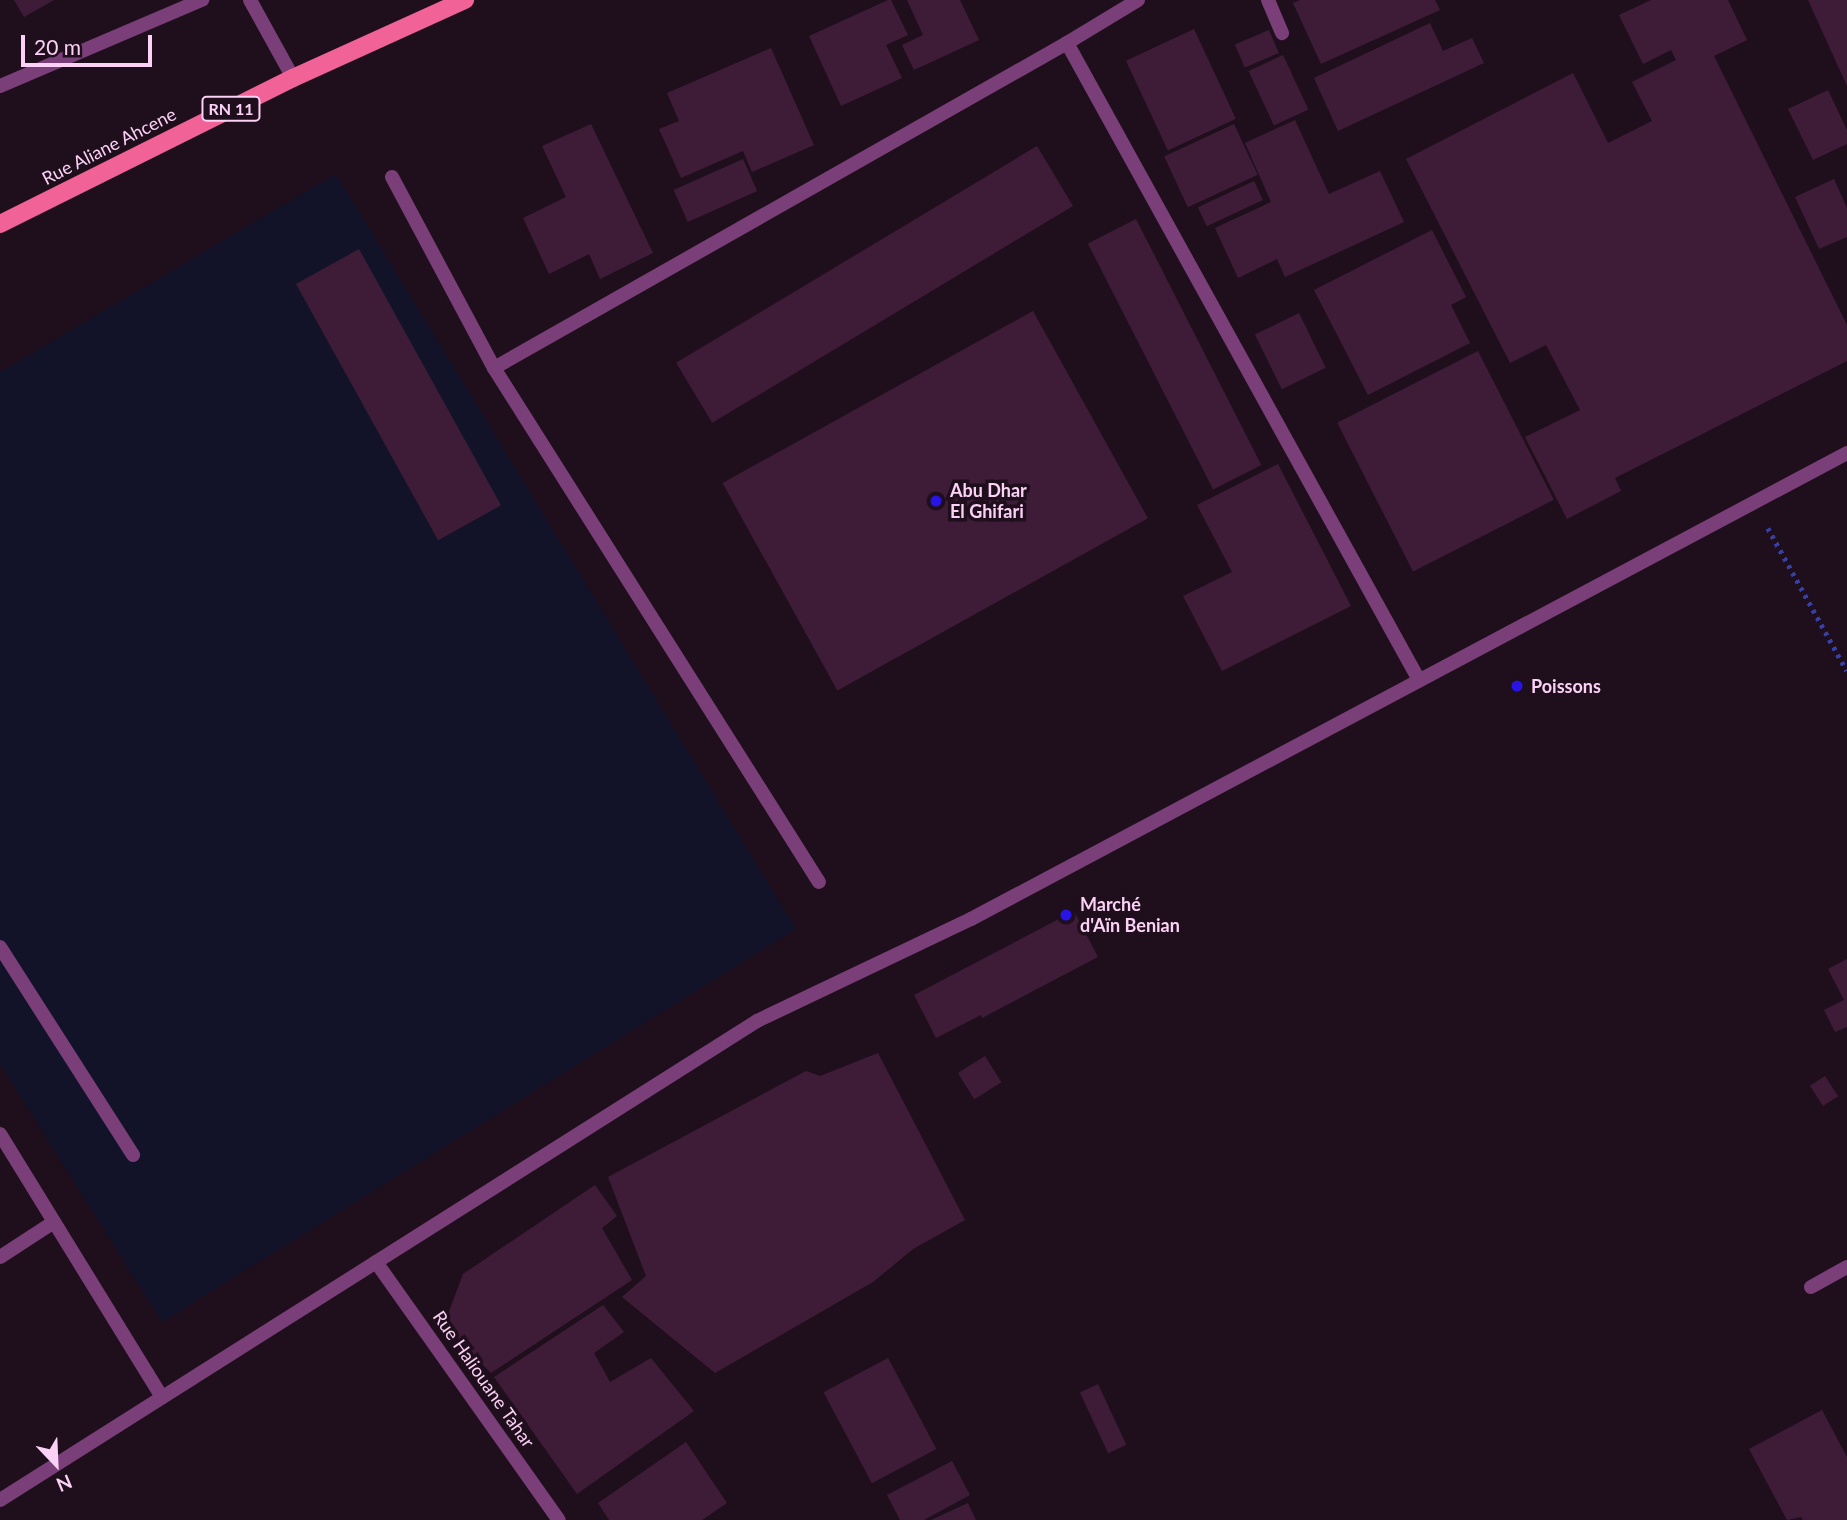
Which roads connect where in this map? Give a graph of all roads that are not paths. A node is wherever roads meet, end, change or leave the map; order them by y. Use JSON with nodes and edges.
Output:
{"nodes":[{"id":1,"x":202,"y":0,"type":"edge"},
{"id":2,"x":250,"y":0,"type":"edge"},
{"id":3,"x":465,"y":0,"type":"edge"},
{"id":4,"x":1138,"y":0,"type":"edge"},
{"id":5,"x":1268,"y":0,"type":"edge"},
{"id":6,"x":1282,"y":33,"type":"dead end"},
{"id":7,"x":1067,"y":43,"type":"junction"},
{"id":8,"x":293,"y":78,"type":"junction"},
{"id":9,"x":0,"y":86,"type":"edge"},
{"id":10,"x":392,"y":177,"type":"dead end"},
{"id":11,"x":0,"y":224,"type":"edge"},
{"id":12,"x":494,"y":368,"type":"junction"},
{"id":13,"x":1847,"y":453,"type":"edge"},
{"id":14,"x":1419,"y":680,"type":"junction"},
{"id":15,"x":819,"y":882,"type":"dead end"},
{"id":16,"x":0,"y":947,"type":"edge"},
{"id":17,"x":0,"y":1134,"type":"edge"},
{"id":18,"x":133,"y":1155,"type":"dead end"},
{"id":19,"x":54,"y":1222,"type":"junction"},
{"id":20,"x":0,"y":1257,"type":"edge"},
{"id":21,"x":376,"y":1262,"type":"junction"},
{"id":22,"x":1847,"y":1267,"type":"edge"},
{"id":23,"x":1811,"y":1287,"type":"dead end"},
{"id":24,"x":162,"y":1397,"type":"junction"},
{"id":25,"x":0,"y":1500,"type":"edge"},
{"id":26,"x":559,"y":1520,"type":"edge"}],
"edges":[{"from":1,"to":9,"type":"street"},
{"from":2,"to":8,"type":"street"},
{"from":3,"to":8,"type":"main road","name":"Rue Aliane Ahcene","number":"RN 11"},
{"from":4,"to":7,"type":"street"},
{"from":5,"to":6,"type":"street"},
{"from":7,"to":12,"type":"street"},
{"from":7,"to":14,"type":"street"},
{"from":8,"to":11,"type":"main road","name":"Rue Aliane Ahcene","number":"RN 11"},
{"from":10,"to":12,"type":"street"},
{"from":12,"to":15,"type":"street"},
{"from":13,"to":14,"type":"street"},
{"from":14,"to":21,"type":"street"},
{"from":16,"to":18,"type":"street"},
{"from":17,"to":19,"type":"street"},
{"from":19,"to":20,"type":"street"},
{"from":19,"to":24,"type":"street"},
{"from":21,"to":24,"type":"street"},
{"from":21,"to":26,"type":"street","name":"Rue Haliouane Tahar"},
{"from":22,"to":23,"type":"street"},
{"from":24,"to":25,"type":"street"}]}
